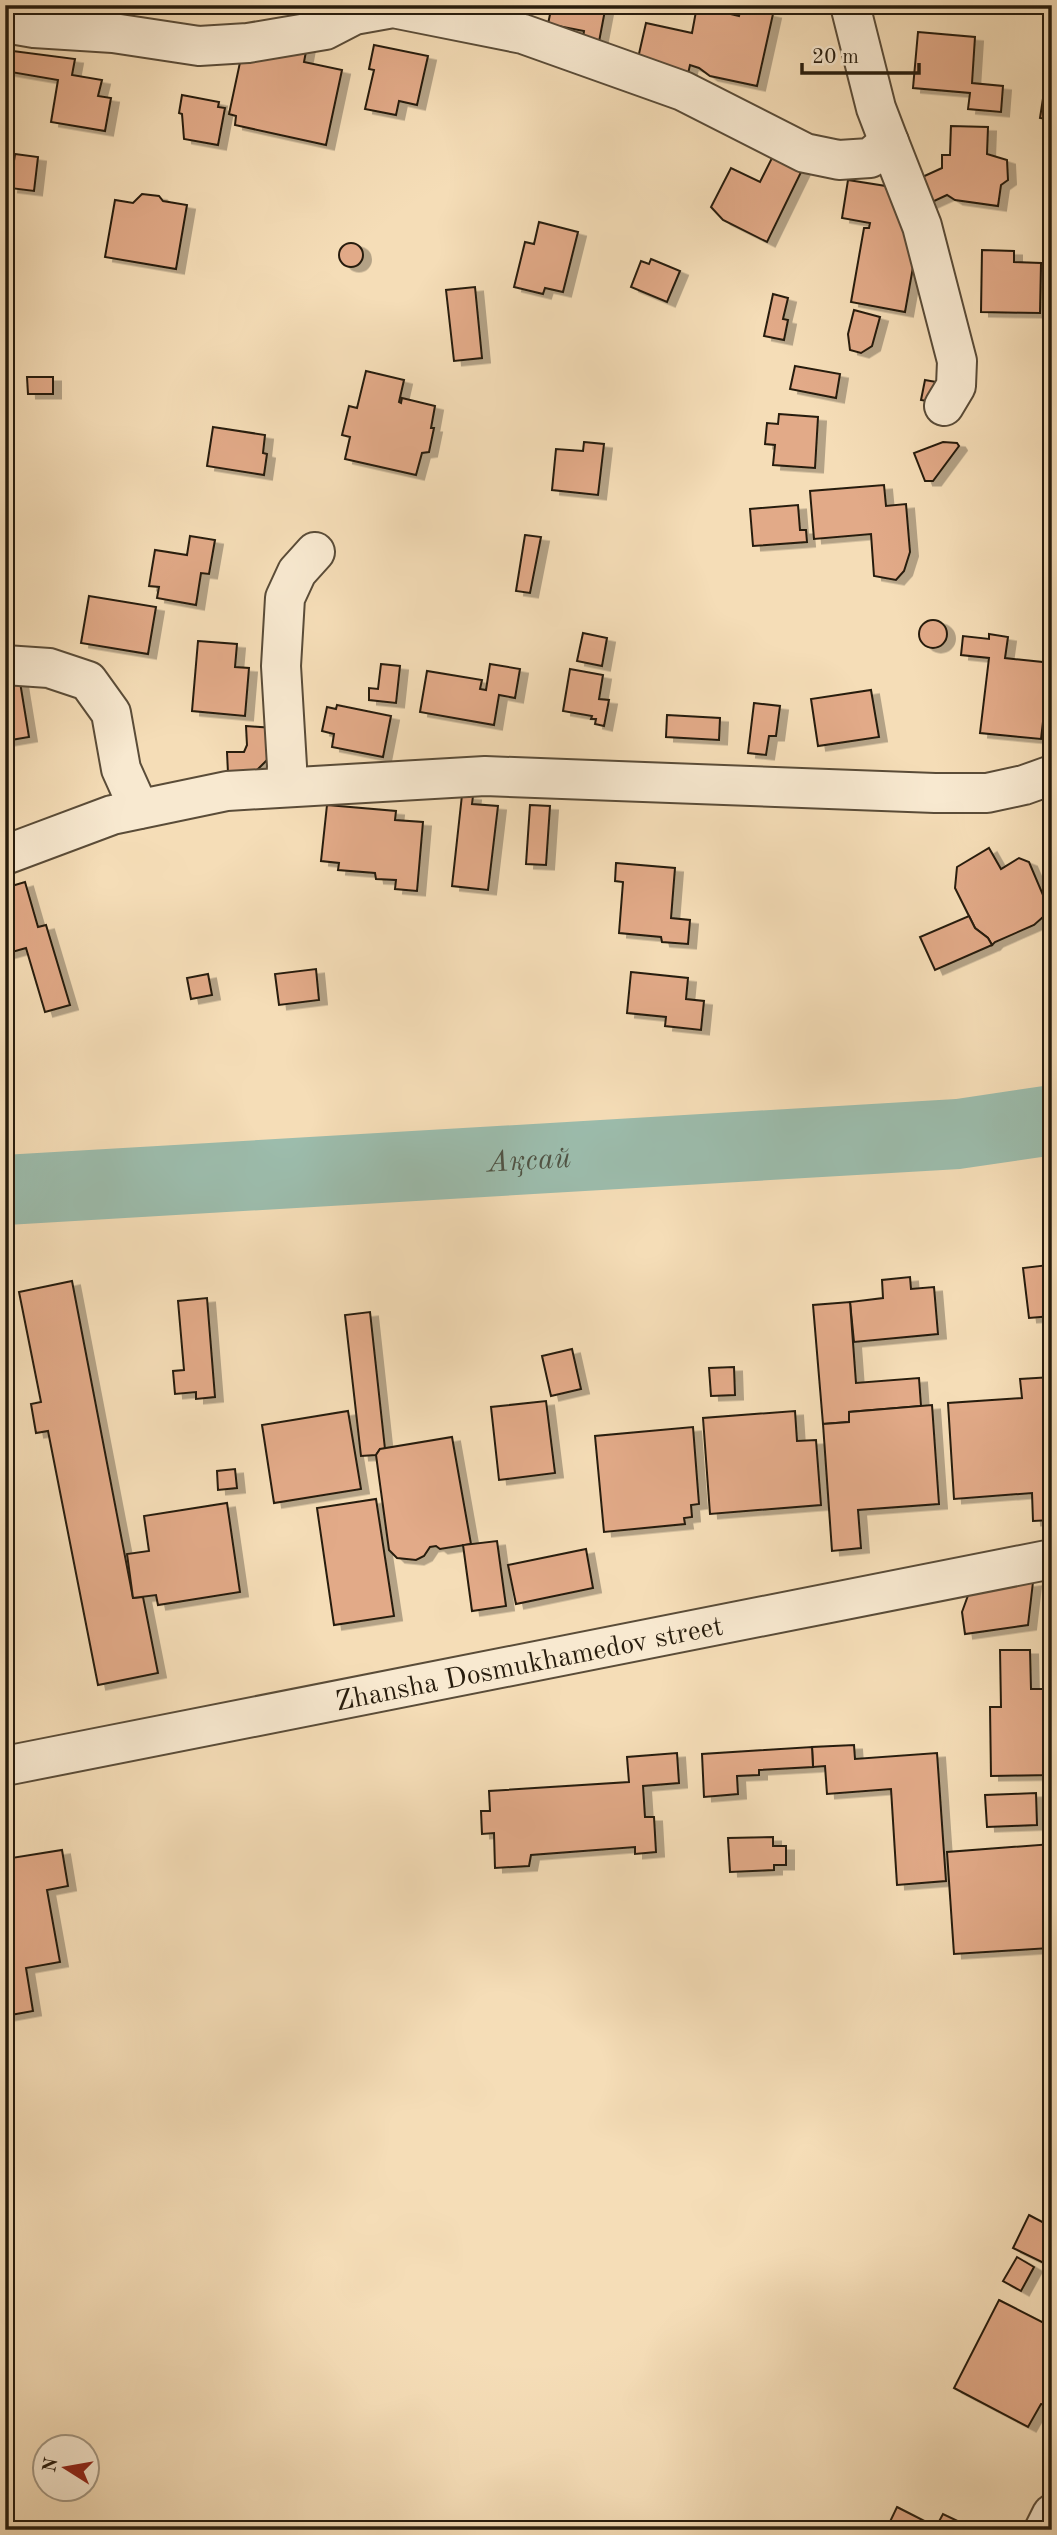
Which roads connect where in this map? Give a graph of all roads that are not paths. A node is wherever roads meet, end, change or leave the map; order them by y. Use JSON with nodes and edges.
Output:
{"nodes":[{"id":1,"x":850,"y":5,"type":"edge"},
{"id":2,"x":5,"y":23,"type":"edge"},
{"id":3,"x":889,"y":142,"type":"junction"},
{"id":4,"x":944,"y":406,"type":"dead end"},
{"id":5,"x":316,"y":552,"type":"dead end"},
{"id":6,"x":5,"y":666,"type":"edge"},
{"id":7,"x":1052,"y":775,"type":"edge"},
{"id":8,"x":286,"y":787,"type":"junction"},
{"id":9,"x":139,"y":809,"type":"junction"},
{"id":10,"x":5,"y":855,"type":"edge"},
{"id":11,"x":1052,"y":1559,"type":"edge"},
{"id":12,"x":5,"y":1766,"type":"edge"},
{"id":13,"x":1052,"y":2514,"type":"edge"},
{"id":14,"x":1044,"y":2530,"type":"edge"}],
"edges":[{"from":1,"to":3,"type":"street"},
{"from":2,"to":3,"type":"street"},
{"from":3,"to":4,"type":"street"},
{"from":5,"to":8,"type":"street"},
{"from":6,"to":9,"type":"street"},
{"from":7,"to":8,"type":"street"},
{"from":8,"to":9,"type":"street"},
{"from":9,"to":10,"type":"street"},
{"from":11,"to":12,"type":"street","name":"Zhansha Dosmukhamedov street"},
{"from":13,"to":14,"type":"street"}]}
